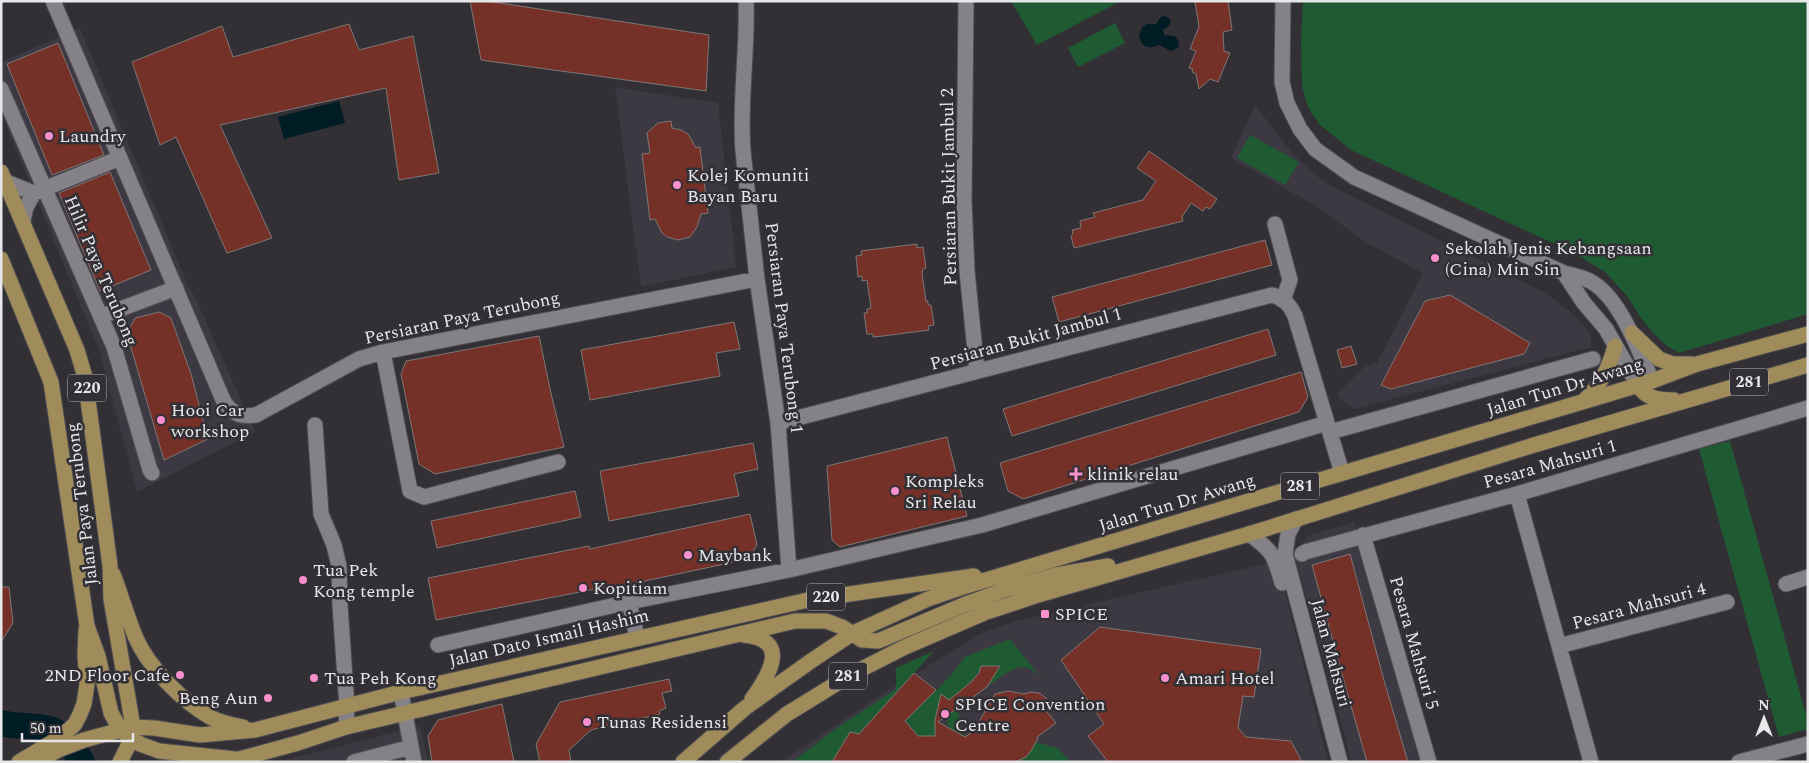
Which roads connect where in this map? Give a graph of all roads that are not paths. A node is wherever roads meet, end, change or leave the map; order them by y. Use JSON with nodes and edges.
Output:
{"nodes":[{"id":1,"x":53,"y":1,"type":"edge"},
{"id":2,"x":746,"y":1,"type":"edge"},
{"id":3,"x":966,"y":1,"type":"edge"},
{"id":4,"x":1283,"y":1,"type":"edge"},
{"id":5,"x":1,"y":89,"type":"edge"},
{"id":6,"x":120,"y":158,"type":"junction"},
{"id":7,"x":4,"y":177,"type":"edge"},
{"id":8,"x":40,"y":191,"type":"junction"},
{"id":9,"x":23,"y":221,"type":"junction"},
{"id":10,"x":1275,"y":224,"type":"dead end"},
{"id":11,"x":1,"y":259,"type":"edge"},
{"id":12,"x":1564,"y":273,"type":"junction"},
{"id":13,"x":757,"y":279,"type":"junction"},
{"id":14,"x":176,"y":288,"type":"junction"},
{"id":15,"x":1284,"y":300,"type":"junction"},
{"id":16,"x":102,"y":316,"type":"junction"},
{"id":17,"x":1632,"y":333,"type":"junction"},
{"id":18,"x":1808,"y":334,"type":"edge"},
{"id":19,"x":1615,"y":346,"type":"junction"},
{"id":20,"x":383,"y":352,"type":"junction"},
{"id":21,"x":1593,"y":359,"type":"dead end"},
{"id":22,"x":1697,"y":364,"type":"junction"},
{"id":23,"x":1808,"y":365,"type":"edge"},
{"id":24,"x":977,"y":371,"type":"junction"},
{"id":25,"x":1645,"y":383,"type":"junction"},
{"id":26,"x":1650,"y":397,"type":"junction"},
{"id":27,"x":1690,"y":400,"type":"junction"},
{"id":28,"x":1582,"y":402,"type":"junction"},
{"id":29,"x":1808,"y":408,"type":"edge"},
{"id":30,"x":1624,"y":418,"type":"junction"},
{"id":31,"x":778,"y":423,"type":"junction"},
{"id":32,"x":315,"y":425,"type":"dead end"},
{"id":33,"x":1329,"y":428,"type":"junction"},
{"id":34,"x":558,"y":462,"type":"dead end"},
{"id":35,"x":152,"y":473,"type":"dead end"},
{"id":36,"x":1342,"y":473,"type":"junction"},
{"id":37,"x":1517,"y":494,"type":"junction"},
{"id":38,"x":1296,"y":519,"type":"junction"},
{"id":39,"x":1250,"y":534,"type":"junction"},
{"id":40,"x":1363,"y":535,"type":"junction"},
{"id":41,"x":1302,"y":554,"type":"dead end"},
{"id":42,"x":1280,"y":556,"type":"junction"},
{"id":43,"x":1162,"y":559,"type":"junction"},
{"id":44,"x":110,"y":566,"type":"junction"},
{"id":45,"x":789,"y":570,"type":"junction"},
{"id":46,"x":1018,"y":571,"type":"junction"},
{"id":47,"x":1808,"y":578,"type":"edge"},
{"id":48,"x":1786,"y":584,"type":"dead end"},
{"id":49,"x":629,"y":602,"type":"junction"},
{"id":50,"x":1728,"y":602,"type":"dead end"},
{"id":51,"x":87,"y":626,"type":"junction"},
{"id":52,"x":853,"y":634,"type":"junction"},
{"id":53,"x":730,"y":636,"type":"junction"},
{"id":54,"x":637,"y":637,"type":"junction"},
{"id":55,"x":438,"y":645,"type":"dead end"},
{"id":56,"x":1559,"y":646,"type":"junction"},
{"id":57,"x":401,"y":692,"type":"junction"},
{"id":58,"x":347,"y":707,"type":"junction"},
{"id":59,"x":745,"y":708,"type":"junction"},
{"id":60,"x":404,"y":714,"type":"junction"},
{"id":61,"x":346,"y":727,"type":"junction"},
{"id":62,"x":255,"y":730,"type":"junction"},
{"id":63,"x":128,"y":732,"type":"junction"},
{"id":64,"x":1808,"y":744,"type":"edge"},
{"id":65,"x":55,"y":746,"type":"junction"},
{"id":66,"x":412,"y":754,"type":"edge"},
{"id":67,"x":232,"y":760,"type":"edge"},
{"id":68,"x":20,"y":762,"type":"edge"},
{"id":69,"x":37,"y":762,"type":"edge"},
{"id":70,"x":120,"y":762,"type":"edge"},
{"id":71,"x":354,"y":762,"type":"edge"},
{"id":72,"x":683,"y":762,"type":"edge"},
{"id":73,"x":727,"y":762,"type":"edge"},
{"id":74,"x":1330,"y":762,"type":"edge"},
{"id":75,"x":1340,"y":762,"type":"edge"},
{"id":76,"x":1429,"y":762,"type":"edge"},
{"id":77,"x":1591,"y":762,"type":"edge"},
{"id":78,"x":1739,"y":762,"type":"edge"}],
"edges":[{"from":1,"to":6,"type":"street","name":"Persiaran Paya Terubong"},
{"from":2,"to":13,"type":"street","name":"Persiaran Paya Terubong 1"},
{"from":3,"to":24,"type":"street","name":"Persiaran Bukit Jambul 2"},
{"from":4,"to":12,"type":"street"},
{"from":5,"to":8,"type":"street","name":"Hilir Paya Terubong"},
{"from":6,"to":8,"type":"street"},
{"from":6,"to":14,"type":"street","name":"Persiaran Paya Terubong"},
{"from":7,"to":8,"type":"street"},
{"from":7,"to":9,"type":"main road","name":"Jalan Paya Terubong","number":"220"},
{"from":8,"to":9,"type":"street"},
{"from":8,"to":16,"type":"street","name":"Hilir Paya Terubong"},
{"from":9,"to":44,"type":"main road","name":"Jalan Paya Terubong","number":"220"},
{"from":10,"to":15,"type":"street"},
{"from":11,"to":51,"type":"main road","name":"Jalan Paya Terubong","number":"220"},
{"from":12,"to":17,"type":"street"},
{"from":12,"to":19,"type":"street"},
{"from":13,"to":20,"type":"street","name":"Persiaran Paya Terubong"},
{"from":13,"to":31,"type":"street","name":"Persiaran Paya Terubong 1"},
{"from":14,"to":16,"type":"street"},
{"from":14,"to":20,"type":"street","name":"Persiaran Paya Terubong"},
{"from":15,"to":24,"type":"street","name":"Persiaran Bukit Jambul 1"},
{"from":15,"to":33,"type":"street"},
{"from":16,"to":35,"type":"street","name":"Hilir Paya Terubong"},
{"from":17,"to":22,"type":"main road"},
{"from":17,"to":25,"type":"street"},
{"from":18,"to":22,"type":"main road","name":"Jalan Tun Dr Awang","number":"281"},
{"from":19,"to":25,"type":"street"},
{"from":19,"to":28,"type":"main road"},
{"from":20,"to":34,"type":"street"},
{"from":21,"to":33,"type":"street"},
{"from":22,"to":25,"type":"main road","name":"Jalan Tun Dr Awang","number":"281"},
{"from":23,"to":27,"type":"main road","number":"281"},
{"from":24,"to":31,"type":"street","name":"Persiaran Bukit Jambul 1"},
{"from":25,"to":26,"type":"main road"},
{"from":25,"to":28,"type":"main road","name":"Jalan Tun Dr Awang","number":"281"},
{"from":26,"to":27,"type":"main road"},
{"from":26,"to":30,"type":"main road"},
{"from":27,"to":30,"type":"main road","number":"281"},
{"from":28,"to":36,"type":"main road","name":"Jalan Tun Dr Awang","number":"281"},
{"from":29,"to":37,"type":"street","name":"Pesara Mahsuri 1"},
{"from":30,"to":38,"type":"main road","number":"281"},
{"from":31,"to":45,"type":"street","name":"Persiaran Paya Terubong 1"},
{"from":32,"to":58,"type":"street"},
{"from":33,"to":36,"type":"street"},
{"from":33,"to":45,"type":"street"},
{"from":36,"to":46,"type":"main road","name":"Jalan Tun Dr Awang","number":"281"},
{"from":37,"to":40,"type":"street","name":"Pesara Mahsuri 1"},
{"from":37,"to":56,"type":"street","name":"Pesara Mahsuri 4"},
{"from":38,"to":39,"type":"main road","number":"281"},
{"from":38,"to":42,"type":"street"},
{"from":39,"to":42,"type":"street"},
{"from":39,"to":43,"type":"main road","number":"281"},
{"from":40,"to":41,"type":"street","name":"Pesara Mahsuri 1"},
{"from":40,"to":76,"type":"street","name":"Pesara Mahsuri 5"},
{"from":42,"to":74,"type":"street","name":"Jalan Mahsuri"},
{"from":42,"to":75,"type":"street","name":"Jalan Mahsuri"},
{"from":43,"to":52,"type":"main road"},
{"from":43,"to":73,"type":"main road","number":"281"},
{"from":44,"to":62,"type":"main road"},
{"from":44,"to":63,"type":"main road","name":"Jalan Paya Terubong","number":"220"},
{"from":45,"to":49,"type":"street"},
{"from":46,"to":52,"type":"main road","name":"Jalan Tun Dr Awang","number":"281"},
{"from":46,"to":54,"type":"main road","name":"Jalan Dato Ismail Hashim","number":"220"},
{"from":47,"to":48,"type":"street"},
{"from":49,"to":54,"type":"street"},
{"from":49,"to":55,"type":"street"},
{"from":50,"to":56,"type":"street","name":"Pesara Mahsuri 4"},
{"from":51,"to":63,"type":"main road","name":"Jalan Paya Terubong","number":"220"},
{"from":51,"to":65,"type":"main road"},
{"from":52,"to":53,"type":"main road","number":"220"},
{"from":52,"to":59,"type":"main road","name":"Jalan Tun Dr Awang","number":"281"},
{"from":53,"to":59,"type":"main road"},
{"from":53,"to":60,"type":"main road","number":"220"},
{"from":54,"to":57,"type":"main road","name":"Jalan Dato Ismail Hashim","number":"220"},
{"from":56,"to":77,"type":"street","name":"Pesara Mahsuri 4"},
{"from":57,"to":58,"type":"main road","name":"Jalan Dato Ismail Hashim","number":"220"},
{"from":57,"to":60,"type":"street"},
{"from":58,"to":61,"type":"street"},
{"from":58,"to":62,"type":"main road","name":"Jalan Dato Ismail Hashim","number":"220"},
{"from":59,"to":72,"type":"main road","name":"Jalan Tun Dr Awang","number":"281"},
{"from":60,"to":61,"type":"main road","number":"220"},
{"from":60,"to":66,"type":"street"},
{"from":61,"to":67,"type":"main road","number":"220"},
{"from":62,"to":63,"type":"main road","name":"Jalan Dato Ismail Hashim","number":"220"},
{"from":63,"to":65,"type":"main road","name":"Jalan Dato Ismail Hashim","number":"220"},
{"from":63,"to":67,"type":"main road"},
{"from":63,"to":70,"type":"main road"},
{"from":64,"to":78,"type":"street"},
{"from":65,"to":68,"type":"main road"},
{"from":65,"to":69,"type":"main road","name":"Jalan Dato Ismail Hashim","number":"220"},
{"from":66,"to":71,"type":"street"}]}
